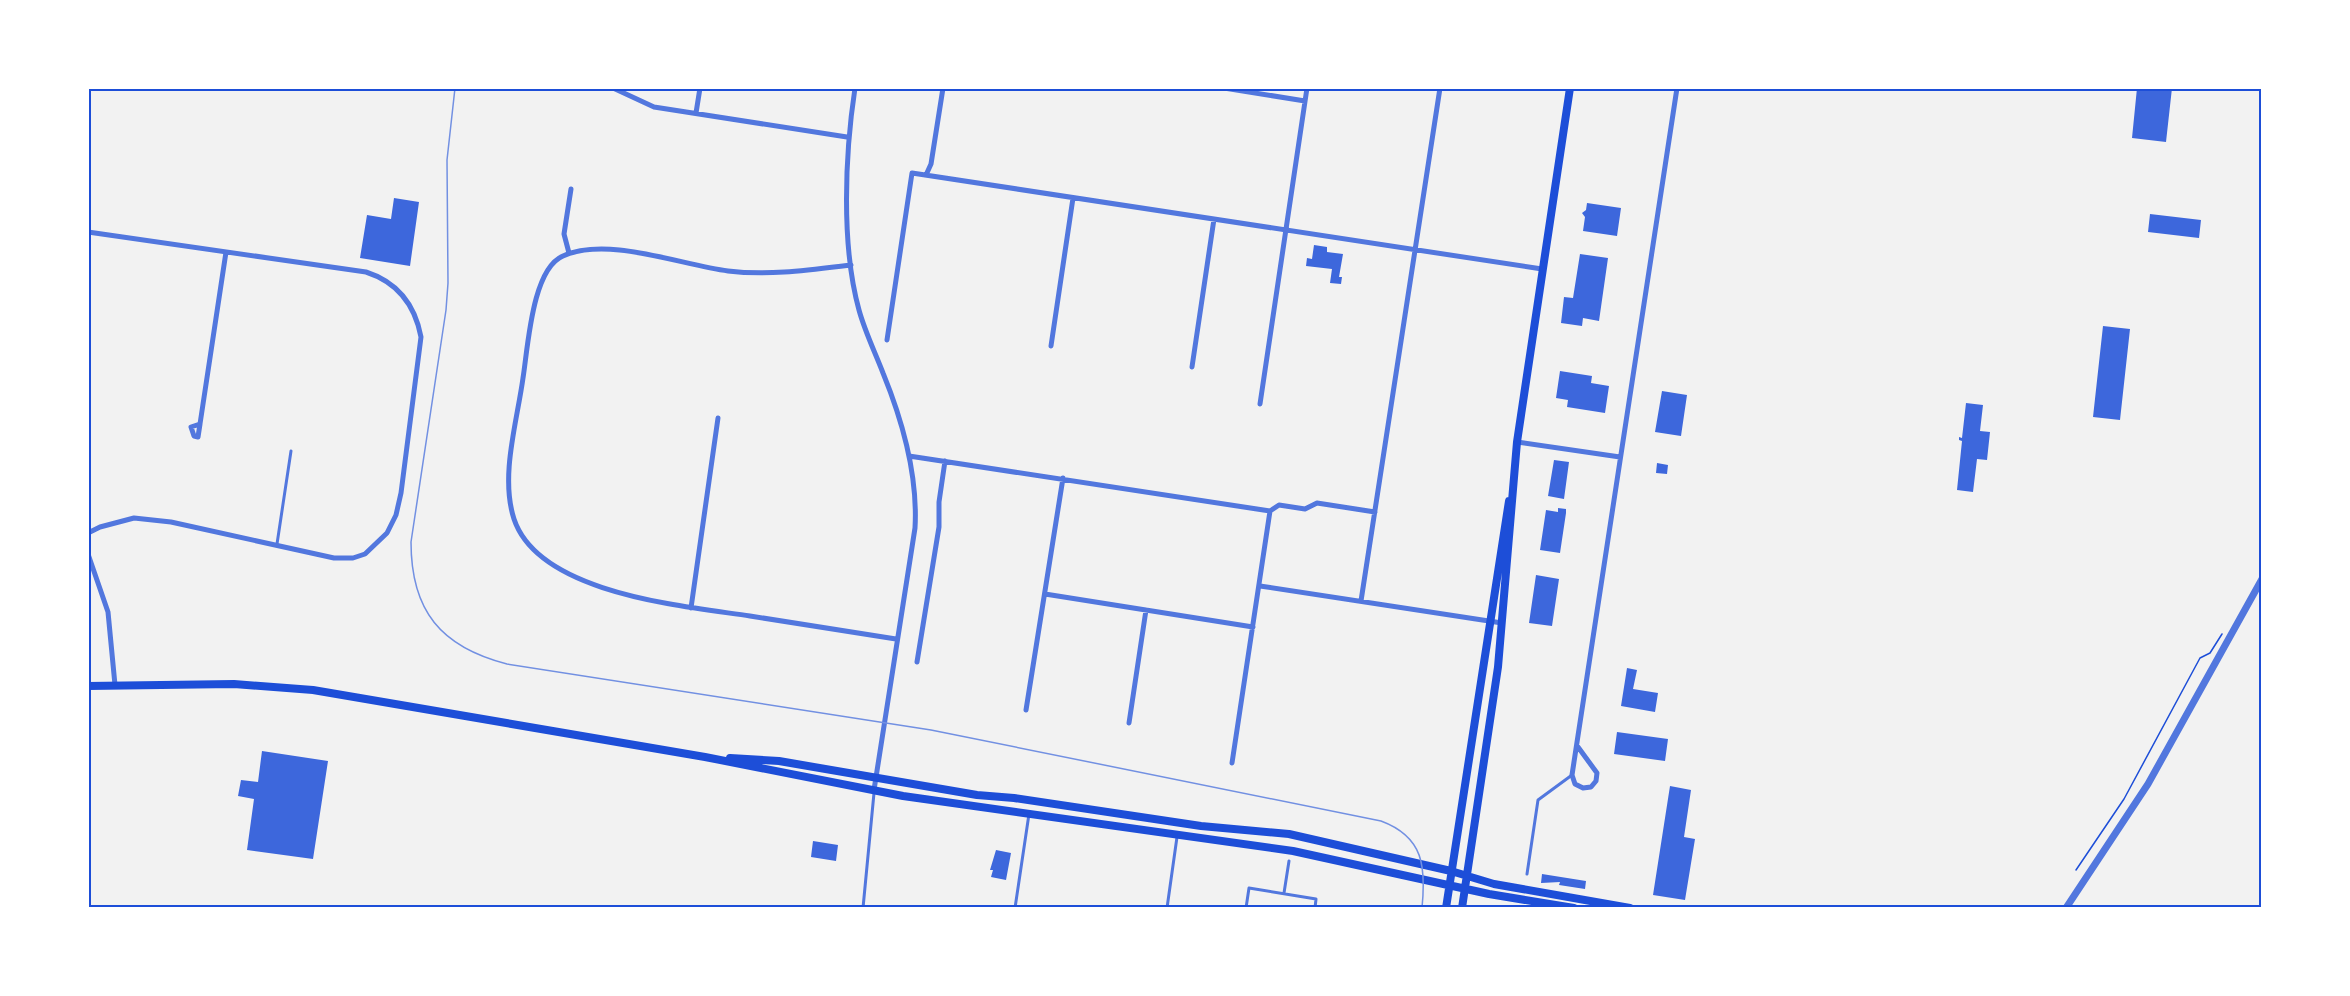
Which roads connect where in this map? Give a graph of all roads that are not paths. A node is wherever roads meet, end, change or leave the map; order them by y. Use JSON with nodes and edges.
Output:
{"nodes":[{"id":1,"x":613,"y":88,"type":"edge"},
{"id":2,"x":700,"y":88,"type":"edge"},
{"id":3,"x":855,"y":88,"type":"edge"},
{"id":4,"x":943,"y":88,"type":"edge"},
{"id":5,"x":1224,"y":88,"type":"edge"},
{"id":6,"x":1307,"y":88,"type":"edge"},
{"id":7,"x":1440,"y":88,"type":"edge"},
{"id":8,"x":1570,"y":88,"type":"edge"},
{"id":9,"x":1677,"y":88,"type":"edge"},
{"id":10,"x":1305,"y":101,"type":"junction"},
{"id":11,"x":696,"y":113,"type":"junction"},
{"id":12,"x":847,"y":137,"type":"junction"},
{"id":13,"x":926,"y":175,"type":"junction"},
{"id":14,"x":571,"y":189,"type":"dead end"},
{"id":15,"x":1074,"y":198,"type":"junction"},
{"id":16,"x":1214,"y":219,"type":"junction"},
{"id":17,"x":1287,"y":230,"type":"junction"},
{"id":18,"x":88,"y":232,"type":"edge"},
{"id":19,"x":1414,"y":250,"type":"junction"},
{"id":20,"x":226,"y":252,"type":"junction"},
{"id":21,"x":569,"y":254,"type":"junction"},
{"id":22,"x":851,"y":265,"type":"junction"},
{"id":23,"x":1542,"y":269,"type":"junction"},
{"id":24,"x":887,"y":340,"type":"dead end"},
{"id":25,"x":1052,"y":346,"type":"dead end"},
{"id":26,"x":1192,"y":367,"type":"dead end"},
{"id":27,"x":1260,"y":405,"type":"dead end"},
{"id":28,"x":718,"y":418,"type":"dead end"},
{"id":29,"x":200,"y":424,"type":"dead end"},
{"id":30,"x":1517,"y":442,"type":"junction"},
{"id":31,"x":291,"y":451,"type":"dead end"},
{"id":32,"x":909,"y":456,"type":"junction"},
{"id":33,"x":1620,"y":457,"type":"junction"},
{"id":34,"x":945,"y":461,"type":"junction"},
{"id":35,"x":1063,"y":478,"type":"junction"},
{"id":36,"x":1513,"y":482,"type":"junction"},
{"id":37,"x":1270,"y":511,"type":"junction"},
{"id":38,"x":1375,"y":512,"type":"junction"},
{"id":39,"x":88,"y":533,"type":"edge"},
{"id":40,"x":277,"y":545,"type":"junction"},
{"id":41,"x":88,"y":554,"type":"edge"},
{"id":42,"x":2262,"y":579,"type":"edge"},
{"id":43,"x":1260,"y":586,"type":"junction"},
{"id":44,"x":1044,"y":594,"type":"junction"},
{"id":45,"x":1361,"y":602,"type":"junction"},
{"id":46,"x":690,"y":608,"type":"junction"},
{"id":47,"x":1146,"y":610,"type":"junction"},
{"id":48,"x":1488,"y":621,"type":"junction"},
{"id":49,"x":1502,"y":623,"type":"junction"},
{"id":50,"x":1253,"y":627,"type":"junction"},
{"id":51,"x":896,"y":639,"type":"junction"},
{"id":52,"x":917,"y":662,"type":"dead end"},
{"id":53,"x":115,"y":685,"type":"junction"},
{"id":54,"x":88,"y":686,"type":"edge"},
{"id":55,"x":1026,"y":710,"type":"dead end"},
{"id":56,"x":1129,"y":723,"type":"dead end"},
{"id":57,"x":1578,"y":747,"type":"junction"},
{"id":58,"x":705,"y":757,"type":"junction"},
{"id":59,"x":1233,"y":763,"type":"dead end"},
{"id":60,"x":1572,"y":775,"type":"junction"},
{"id":61,"x":875,"y":778,"type":"junction"},
{"id":62,"x":874,"y":790,"type":"junction"},
{"id":63,"x":1030,"y":812,"type":"junction"},
{"id":64,"x":1177,"y":835,"type":"junction"},
{"id":65,"x":1289,"y":861,"type":"dead end"},
{"id":66,"x":1451,"y":871,"type":"junction"},
{"id":67,"x":1527,"y":874,"type":"dead end"},
{"id":68,"x":1467,"y":878,"type":"junction"},
{"id":69,"x":1450,"y":885,"type":"junction"},
{"id":70,"x":1465,"y":889,"type":"junction"},
{"id":71,"x":1284,"y":893,"type":"junction"},
{"id":72,"x":863,"y":908,"type":"edge"},
{"id":73,"x":1015,"y":908,"type":"edge"},
{"id":74,"x":1167,"y":908,"type":"edge"},
{"id":75,"x":1246,"y":908,"type":"edge"},
{"id":76,"x":1315,"y":908,"type":"edge"},
{"id":77,"x":1446,"y":908,"type":"edge"},
{"id":78,"x":1462,"y":908,"type":"edge"},
{"id":79,"x":1574,"y":908,"type":"edge"},
{"id":80,"x":1630,"y":908,"type":"edge"},
{"id":81,"x":2066,"y":908,"type":"edge"}],
"edges":[{"from":1,"to":11,"type":"street"},
{"from":2,"to":11,"type":"street"},
{"from":3,"to":12,"type":"street"},
{"from":4,"to":13,"type":"street"},
{"from":5,"to":10,"type":"street"},
{"from":6,"to":10,"type":"street"},
{"from":7,"to":19,"type":"street"},
{"from":8,"to":23,"type":"main road"},
{"from":9,"to":33,"type":"street"},
{"from":10,"to":17,"type":"street"},
{"from":11,"to":12,"type":"street"},
{"from":12,"to":22,"type":"street"},
{"from":13,"to":15,"type":"street"},
{"from":13,"to":24,"type":"street"},
{"from":14,"to":21,"type":"street"},
{"from":15,"to":16,"type":"street"},
{"from":15,"to":25,"type":"street"},
{"from":16,"to":17,"type":"street"},
{"from":16,"to":26,"type":"street"},
{"from":17,"to":19,"type":"street"},
{"from":17,"to":27,"type":"street"},
{"from":18,"to":20,"type":"street"},
{"from":19,"to":23,"type":"street"},
{"from":19,"to":38,"type":"street"},
{"from":20,"to":29,"type":"street"},
{"from":20,"to":40,"type":"street"},
{"from":21,"to":22,"type":"street"},
{"from":21,"to":46,"type":"street"},
{"from":22,"to":32,"type":"street"},
{"from":23,"to":30,"type":"main road"},
{"from":28,"to":46,"type":"street"},
{"from":30,"to":33,"type":"street"},
{"from":30,"to":36,"type":"main road"},
{"from":31,"to":40,"type":"lane"},
{"from":32,"to":34,"type":"street"},
{"from":32,"to":51,"type":"street"},
{"from":33,"to":57,"type":"street"},
{"from":34,"to":35,"type":"street"},
{"from":34,"to":52,"type":"street"},
{"from":35,"to":37,"type":"street"},
{"from":35,"to":44,"type":"street"},
{"from":36,"to":48,"type":"main road"},
{"from":36,"to":49,"type":"main road"},
{"from":37,"to":38,"type":"street"},
{"from":37,"to":43,"type":"street"},
{"from":38,"to":45,"type":"street"},
{"from":39,"to":40,"type":"street"},
{"from":41,"to":53,"type":"street"},
{"from":42,"to":81,"type":"street"},
{"from":43,"to":45,"type":"street"},
{"from":43,"to":50,"type":"street"},
{"from":44,"to":47,"type":"street"},
{"from":44,"to":55,"type":"street"},
{"from":45,"to":48,"type":"street"},
{"from":46,"to":51,"type":"street"},
{"from":47,"to":50,"type":"street"},
{"from":47,"to":56,"type":"street"},
{"from":48,"to":49,"type":"street"},
{"from":48,"to":66,"type":"main road"},
{"from":49,"to":68,"type":"main road"},
{"from":50,"to":59,"type":"street"},
{"from":51,"to":61,"type":"street"},
{"from":53,"to":54,"type":"main road"},
{"from":53,"to":58,"type":"main road"},
{"from":57,"to":60,"type":"street"},
{"from":57,"to":60,"type":"street"},
{"from":58,"to":61,"type":"main road"},
{"from":58,"to":62,"type":"main road"},
{"from":60,"to":67,"type":"lane"},
{"from":61,"to":62,"type":"street"},
{"from":61,"to":66,"type":"main road"},
{"from":62,"to":63,"type":"main road"},
{"from":62,"to":72,"type":"lane"},
{"from":63,"to":64,"type":"main road"},
{"from":63,"to":73,"type":"lane"},
{"from":64,"to":69,"type":"main road"},
{"from":64,"to":74,"type":"lane"},
{"from":65,"to":71,"type":"lane"},
{"from":66,"to":68,"type":"main road"},
{"from":66,"to":69,"type":"main road"},
{"from":68,"to":70,"type":"main road"},
{"from":68,"to":80,"type":"main road"},
{"from":69,"to":70,"type":"main road"},
{"from":69,"to":77,"type":"main road"},
{"from":70,"to":78,"type":"main road"},
{"from":70,"to":79,"type":"main road"},
{"from":71,"to":75,"type":"lane"},
{"from":71,"to":76,"type":"lane"}]}
